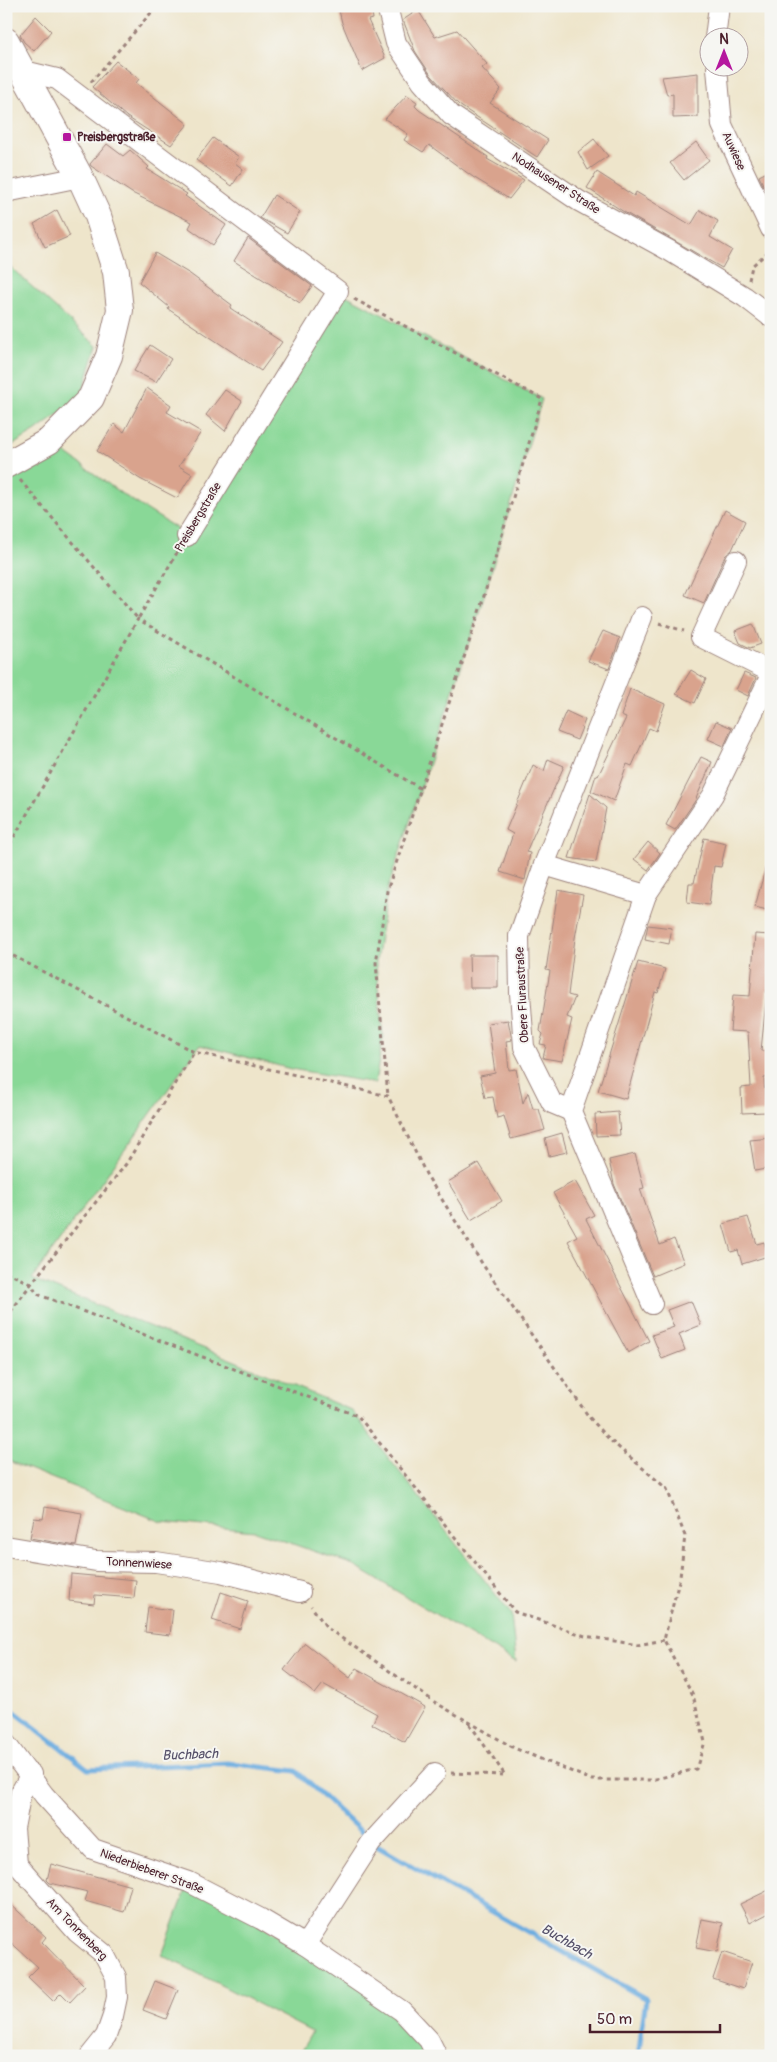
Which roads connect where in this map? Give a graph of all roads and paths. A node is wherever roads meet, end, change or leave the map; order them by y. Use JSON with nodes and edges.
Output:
{"nodes":[{"id":1,"x":157,"y":6,"type":"edge"},
{"id":2,"x":387,"y":6,"type":"edge"},
{"id":3,"x":719,"y":6,"type":"edge"},
{"id":4,"x":716,"y":28,"type":"edge"},
{"id":5,"x":6,"y":41,"type":"edge"},
{"id":6,"x":24,"y":71,"type":"junction"},
{"id":7,"x":718,"y":78,"type":"edge"},
{"id":8,"x":79,"y":96,"type":"junction"},
{"id":9,"x":80,"y":177,"type":"junction"},
{"id":10,"x":6,"y":192,"type":"edge"},
{"id":11,"x":771,"y":229,"type":"edge"},
{"id":12,"x":771,"y":249,"type":"edge"},
{"id":13,"x":338,"y":291,"type":"junction"},
{"id":14,"x":746,"y":297,"type":"junction"},
{"id":15,"x":771,"y":316,"type":"edge"},
{"id":16,"x":6,"y":465,"type":"edge"},
{"id":17,"x":187,"y":536,"type":"joint"},
{"id":18,"x":736,"y":561,"type":"dead end"},
{"id":19,"x":642,"y":617,"type":"joint"},
{"id":20,"x":138,"y":619,"type":"junction"},
{"id":21,"x":701,"y":637,"type":"junction"},
{"id":22,"x":771,"y":673,"type":"edge"},
{"id":23,"x":421,"y":789,"type":"junction"},
{"id":24,"x":6,"y":851,"type":"edge"},
{"id":25,"x":544,"y":865,"type":"junction"},
{"id":26,"x":646,"y":895,"type":"junction"},
{"id":27,"x":6,"y":952,"type":"edge"},
{"id":28,"x":194,"y":1052,"type":"junction"},
{"id":29,"x":388,"y":1096,"type":"junction"},
{"id":30,"x":571,"y":1111,"type":"junction"},
{"id":31,"x":6,"y":1272,"type":"edge"},
{"id":32,"x":30,"y":1284,"type":"junction"},
{"id":33,"x":652,"y":1304,"type":"dead end"},
{"id":34,"x":6,"y":1318,"type":"edge"},
{"id":35,"x":6,"y":1546,"type":"edge"},
{"id":36,"x":300,"y":1592,"type":"joint"},
{"id":37,"x":664,"y":1640,"type":"junction"},
{"id":38,"x":468,"y":1721,"type":"junction"},
{"id":39,"x":6,"y":1744,"type":"edge"},
{"id":40,"x":435,"y":1773,"type":"joint"},
{"id":41,"x":31,"y":1774,"type":"junction"},
{"id":42,"x":12,"y":1866,"type":"edge"},
{"id":43,"x":305,"y":1946,"type":"junction"},
{"id":44,"x":90,"y":2056,"type":"edge"},
{"id":45,"x":437,"y":2056,"type":"edge"}],
"edges":[{"from":1,"to":8,"type":"path"},
{"from":2,"to":14,"type":"street","name":"Nodhausener Straße"},
{"from":3,"to":4,"type":"street"},
{"from":5,"to":6,"type":"street"},
{"from":6,"to":8,"type":"street"},
{"from":6,"to":9,"type":"street"},
{"from":7,"to":11,"type":"street","name":"Auwiese"},
{"from":8,"to":13,"type":"street"},
{"from":9,"to":10,"type":"street"},
{"from":9,"to":16,"type":"street"},
{"from":12,"to":14,"type":"path"},
{"from":13,"to":17,"type":"street","name":"Preisbergstraße"},
{"from":13,"to":23,"type":"path"},
{"from":14,"to":15,"type":"street","name":"Nodhausener Straße"},
{"from":16,"to":20,"type":"path"},
{"from":17,"to":20,"type":"path","name":"Preisbergstraße"},
{"from":18,"to":21,"type":"street"},
{"from":19,"to":21,"type":"path"},
{"from":19,"to":25,"type":"street","name":"Obere Fluraustraße"},
{"from":20,"to":23,"type":"path"},
{"from":20,"to":24,"type":"path","name":"Preisbergstraße"},
{"from":21,"to":22,"type":"street"},
{"from":22,"to":26,"type":"street"},
{"from":23,"to":29,"type":"path"},
{"from":25,"to":26,"type":"street"},
{"from":25,"to":30,"type":"street","name":"Obere Fluraustraße"},
{"from":26,"to":30,"type":"street"},
{"from":27,"to":28,"type":"path"},
{"from":28,"to":29,"type":"path"},
{"from":28,"to":32,"type":"path"},
{"from":29,"to":37,"type":"path"},
{"from":30,"to":33,"type":"street"},
{"from":31,"to":32,"type":"path"},
{"from":32,"to":34,"type":"path"},
{"from":32,"to":37,"type":"path"},
{"from":35,"to":36,"type":"street","name":"Tonnenwiese"},
{"from":36,"to":38,"type":"path"},
{"from":37,"to":38,"type":"path"},
{"from":38,"to":40,"type":"path"},
{"from":39,"to":41,"type":"street","name":"Niederbieberer Straße"},
{"from":40,"to":43,"type":"street"},
{"from":41,"to":42,"type":"street","name":"Am Tonnenberg"},
{"from":41,"to":43,"type":"street","name":"Niederbieberer Straße"},
{"from":42,"to":44,"type":"street","name":"Am Tonnenberg"},
{"from":43,"to":45,"type":"street","name":"Niederbieberer Straße"}]}
